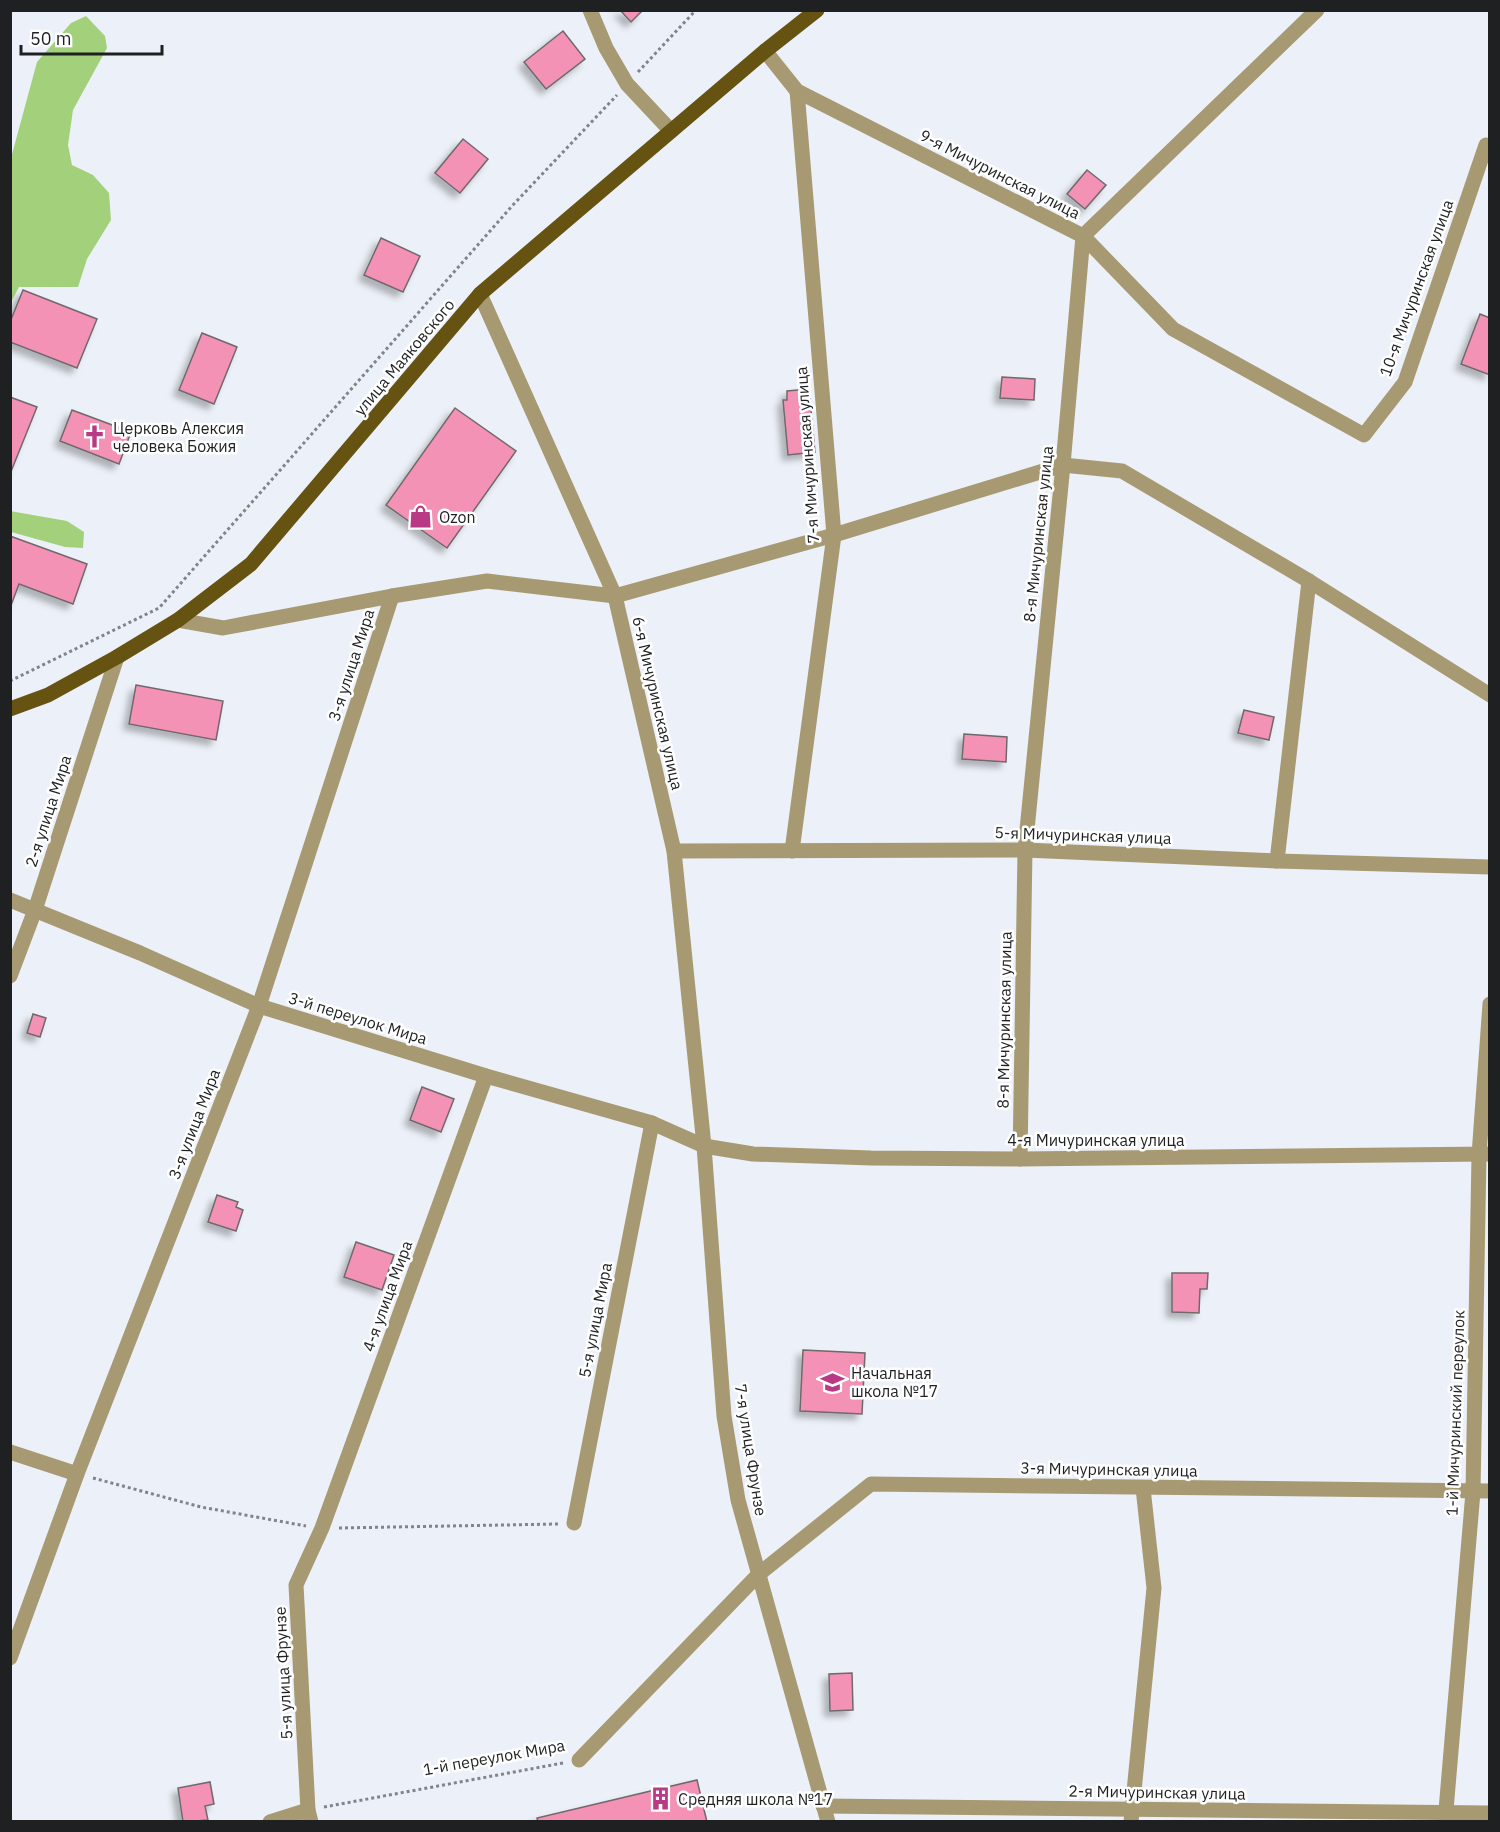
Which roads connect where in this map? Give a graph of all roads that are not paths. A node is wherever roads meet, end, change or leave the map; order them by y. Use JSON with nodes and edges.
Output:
{"nodes":[{"id":1,"x":590,"y":10,"type":"edge"},
{"id":2,"x":817,"y":10,"type":"edge"},
{"id":3,"x":1317,"y":10,"type":"edge"},
{"id":4,"x":765,"y":51,"type":"junction"},
{"id":5,"x":797,"y":91,"type":"junction"},
{"id":6,"x":670,"y":131,"type":"junction"},
{"id":7,"x":1486,"y":145,"type":"dead end"},
{"id":8,"x":1083,"y":236,"type":"junction"},
{"id":9,"x":480,"y":294,"type":"junction"},
{"id":10,"x":1364,"y":435,"type":"joint"},
{"id":11,"x":1063,"y":465,"type":"junction"},
{"id":12,"x":834,"y":535,"type":"junction"},
{"id":13,"x":1310,"y":581,"type":"junction"},
{"id":14,"x":392,"y":596,"type":"junction"},
{"id":15,"x":615,"y":596,"type":"junction"},
{"id":16,"x":178,"y":620,"type":"junction"},
{"id":17,"x":117,"y":657,"type":"junction"},
{"id":18,"x":1490,"y":695,"type":"edge"},
{"id":19,"x":10,"y":709,"type":"edge"},
{"id":20,"x":1025,"y":849,"type":"junction"},
{"id":21,"x":674,"y":851,"type":"junction"},
{"id":22,"x":792,"y":851,"type":"junction"},
{"id":23,"x":1277,"y":861,"type":"junction"},
{"id":24,"x":1490,"y":867,"type":"edge"},
{"id":25,"x":10,"y":900,"type":"edge"},
{"id":26,"x":35,"y":910,"type":"junction"},
{"id":27,"x":10,"y":976,"type":"edge"},
{"id":28,"x":1490,"y":1004,"type":"edge"},
{"id":29,"x":259,"y":1006,"type":"junction"},
{"id":30,"x":486,"y":1076,"type":"junction"},
{"id":31,"x":652,"y":1123,"type":"junction"},
{"id":32,"x":704,"y":1146,"type":"junction"},
{"id":33,"x":1484,"y":1154,"type":"edge"},
{"id":34,"x":1020,"y":1159,"type":"junction"},
{"id":35,"x":10,"y":1452,"type":"edge"},
{"id":36,"x":77,"y":1474,"type":"junction"},
{"id":37,"x":1143,"y":1488,"type":"junction"},
{"id":38,"x":1473,"y":1491,"type":"junction"},
{"id":39,"x":1490,"y":1491,"type":"edge"},
{"id":40,"x":574,"y":1523,"type":"dead end"},
{"id":41,"x":322,"y":1528,"type":"joint"},
{"id":42,"x":759,"y":1574,"type":"junction"},
{"id":43,"x":10,"y":1658,"type":"edge"},
{"id":44,"x":579,"y":1760,"type":"road end"},
{"id":45,"x":823,"y":1806,"type":"junction"},
{"id":46,"x":1490,"y":1813,"type":"edge"},
{"id":47,"x":1132,"y":1815,"type":"edge"},
{"id":48,"x":309,"y":1816,"type":"edge"},
{"id":49,"x":1444,"y":1817,"type":"edge"},
{"id":50,"x":270,"y":1821,"type":"edge"},
{"id":51,"x":828,"y":1821,"type":"edge"}],
"edges":[{"from":1,"to":6,"type":"street"},
{"from":2,"to":4,"type":"main road","name":"улица Маяковского"},
{"from":3,"to":8,"type":"street"},
{"from":4,"to":5,"type":"street","name":"9-я Мичуринская улица"},
{"from":4,"to":6,"type":"main road","name":"улица Маяковского"},
{"from":5,"to":8,"type":"street","name":"9-я Мичуринская улица"},
{"from":5,"to":12,"type":"street","name":"7-я Мичуринская улица"},
{"from":6,"to":9,"type":"main road","name":"улица Маяковского"},
{"from":7,"to":10,"type":"street","name":"10-я Мичуринская улица"},
{"from":8,"to":10,"type":"street","name":"9-я Мичуринская улица"},
{"from":8,"to":11,"type":"street","name":"8-я Мичуринская улица"},
{"from":9,"to":15,"type":"street","name":"6-я Мичуринская улица"},
{"from":9,"to":16,"type":"main road","name":"улица Маяковского"},
{"from":11,"to":12,"type":"street"},
{"from":11,"to":13,"type":"street"},
{"from":11,"to":20,"type":"street","name":"8-я Мичуринская улица"},
{"from":12,"to":15,"type":"street"},
{"from":12,"to":22,"type":"street","name":"7-я Мичуринская улица"},
{"from":13,"to":18,"type":"street"},
{"from":13,"to":23,"type":"street"},
{"from":14,"to":15,"type":"street"},
{"from":14,"to":16,"type":"street"},
{"from":14,"to":29,"type":"street","name":"3-я улица Мира"},
{"from":15,"to":21,"type":"street","name":"6-я Мичуринская улица"},
{"from":16,"to":17,"type":"main road","name":"улица Маяковского"},
{"from":17,"to":19,"type":"main road","name":"улица Маяковского"},
{"from":17,"to":26,"type":"street","name":"2-я улица Мира"},
{"from":20,"to":22,"type":"street","name":"5-я Мичуринская улица"},
{"from":20,"to":23,"type":"street","name":"5-я Мичуринская улица"},
{"from":20,"to":34,"type":"street","name":"8-я Мичуринская улица"},
{"from":21,"to":22,"type":"street","name":"5-я Мичуринская улица"},
{"from":21,"to":32,"type":"street","name":"6-я Мичуринская улица"},
{"from":23,"to":24,"type":"street","name":"5-я Мичуринская улица"},
{"from":25,"to":26,"type":"street","name":"3-й переулок Мира"},
{"from":26,"to":27,"type":"street","name":"2-я улица Мира"},
{"from":26,"to":29,"type":"street","name":"3-й переулок Мира"},
{"from":28,"to":33,"type":"street","name":"1-й Мичуринский переулок"},
{"from":29,"to":30,"type":"street","name":"3-й переулок Мира"},
{"from":29,"to":36,"type":"street","name":"3-я улица Мира"},
{"from":30,"to":31,"type":"street","name":"3-й переулок Мира"},
{"from":30,"to":41,"type":"street","name":"4-я улица Мира"},
{"from":31,"to":32,"type":"street","name":"3-й переулок Мира"},
{"from":31,"to":40,"type":"street","name":"5-я улица Мира"},
{"from":32,"to":34,"type":"street","name":"4-я Мичуринская улица"},
{"from":32,"to":42,"type":"street","name":"7-я улица Фрунзе"},
{"from":33,"to":34,"type":"street","name":"4-я Мичуринская улица"},
{"from":33,"to":38,"type":"street","name":"1-й Мичуринский переулок"},
{"from":35,"to":36,"type":"street"},
{"from":36,"to":43,"type":"street","name":"3-я улица Мира"},
{"from":37,"to":38,"type":"street","name":"3-я Мичуринская улица"},
{"from":37,"to":42,"type":"street","name":"3-я Мичуринская улица"},
{"from":37,"to":47,"type":"street"},
{"from":38,"to":39,"type":"street","name":"3-я Мичуринская улица"},
{"from":38,"to":49,"type":"street","name":"1-й Мичуринский переулок"},
{"from":41,"to":48,"type":"street","name":"5-я улица Фрунзе"},
{"from":42,"to":44,"type":"street","name":"1-й переулок Мира"},
{"from":42,"to":45,"type":"street","name":"7-я улица Фрунзе"},
{"from":45,"to":47,"type":"street","name":"2-я Мичуринская улица"},
{"from":45,"to":51,"type":"street","name":"7-я улица Фрунзе"},
{"from":46,"to":49,"type":"street","name":"2-я Мичуринская улица"},
{"from":47,"to":49,"type":"street","name":"2-я Мичуринская улица"},
{"from":48,"to":50,"type":"street"}]}
